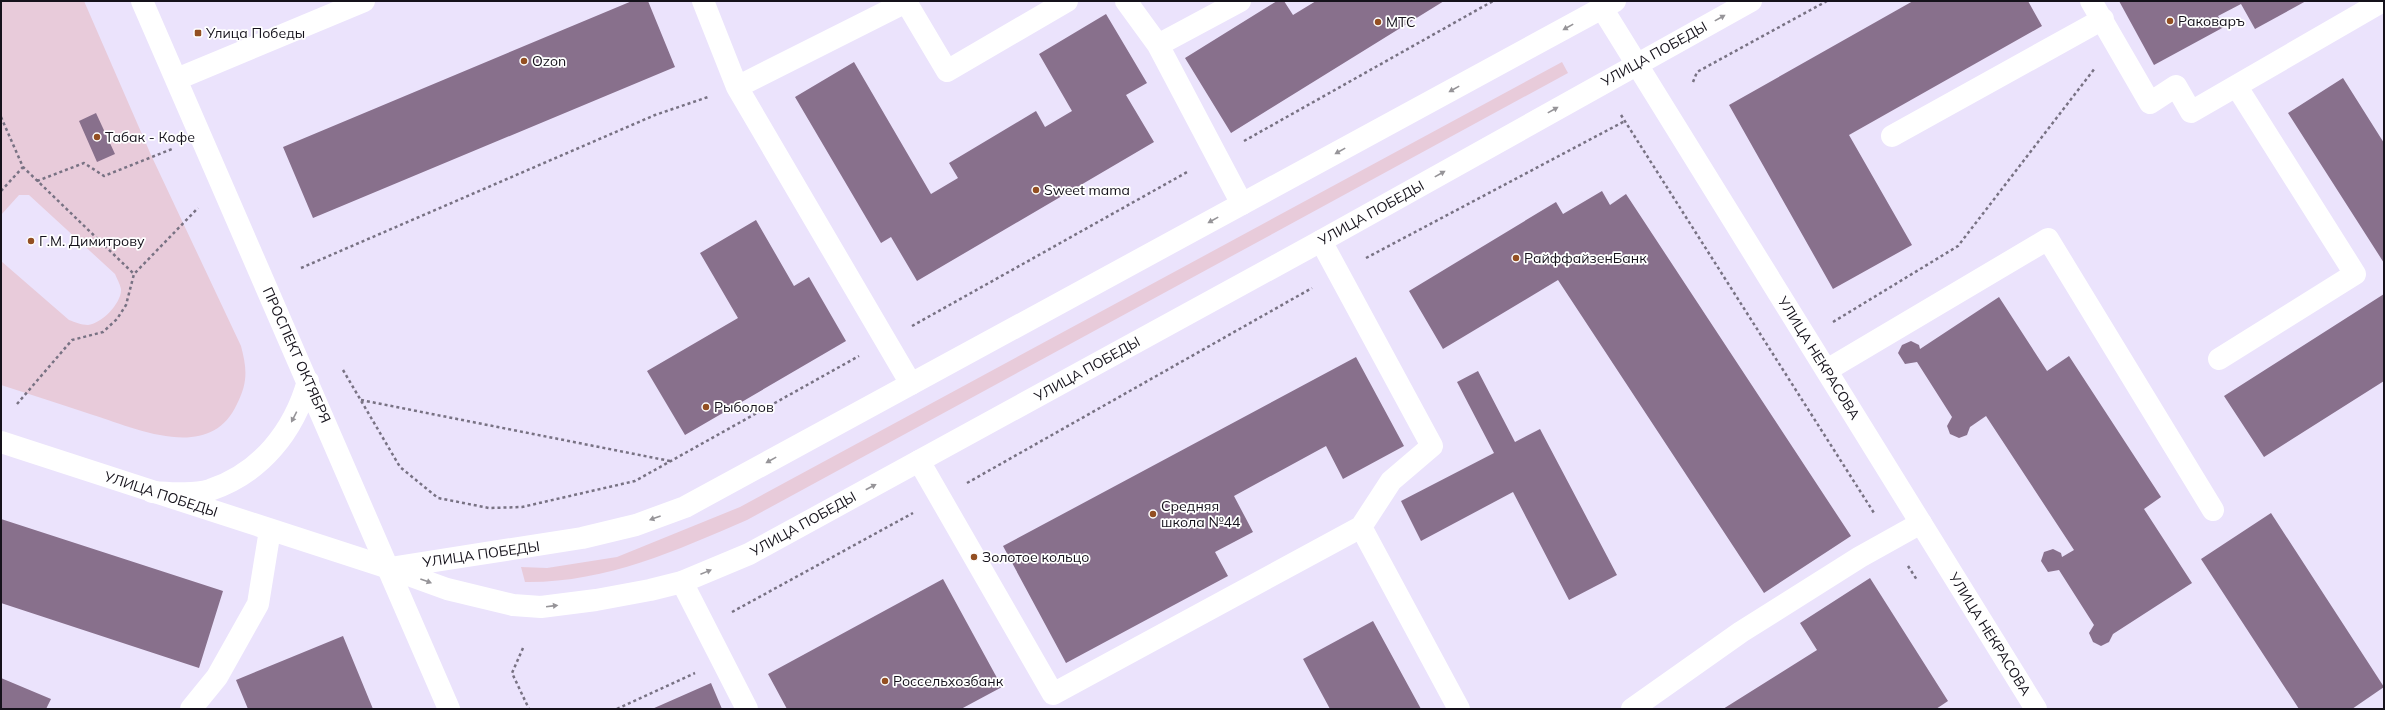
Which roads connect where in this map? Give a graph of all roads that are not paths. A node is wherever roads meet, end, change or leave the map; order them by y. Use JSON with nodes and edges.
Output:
{"nodes":[{"id":1,"x":142,"y":1,"type":"edge"},
{"id":2,"x":364,"y":1,"type":"edge"},
{"id":3,"x":703,"y":1,"type":"edge"},
{"id":4,"x":1067,"y":1,"type":"edge"},
{"id":5,"x":1126,"y":1,"type":"edge"},
{"id":6,"x":1240,"y":1,"type":"edge"},
{"id":7,"x":1751,"y":1,"type":"edge"},
{"id":8,"x":2091,"y":1,"type":"edge"},
{"id":9,"x":2374,"y":3,"type":"edge"},
{"id":10,"x":1609,"y":4,"type":"edge"},
{"id":11,"x":2103,"y":19,"type":"junction"},
{"id":12,"x":1158,"y":45,"type":"junction"},
{"id":13,"x":1637,"y":64,"type":"junction"},
{"id":14,"x":177,"y":79,"type":"junction"},
{"id":15,"x":2237,"y":86,"type":"junction"},
{"id":16,"x":737,"y":87,"type":"junction"},
{"id":17,"x":1892,"y":136,"type":"dead end"},
{"id":18,"x":1242,"y":204,"type":"junction"},
{"id":19,"x":1321,"y":241,"type":"junction"},
{"id":20,"x":2219,"y":359,"type":"dead end"},
{"id":21,"x":1827,"y":370,"type":"junction"},
{"id":22,"x":308,"y":381,"type":"junction"},
{"id":23,"x":911,"y":384,"type":"junction"},
{"id":24,"x":1,"y":442,"type":"edge"},
{"id":25,"x":919,"y":461,"type":"junction"},
{"id":26,"x":152,"y":492,"type":"junction"},
{"id":27,"x":2212,"y":510,"type":"dead end"},
{"id":28,"x":1921,"y":523,"type":"junction"},
{"id":29,"x":1361,"y":527,"type":"junction"},
{"id":30,"x":270,"y":530,"type":"junction"},
{"id":31,"x":389,"y":568,"type":"junction"},
{"id":32,"x":682,"y":582,"type":"junction"},
{"id":33,"x":191,"y":709,"type":"edge"},
{"id":34,"x":449,"y":709,"type":"edge"},
{"id":35,"x":747,"y":709,"type":"edge"},
{"id":36,"x":1459,"y":709,"type":"edge"},
{"id":37,"x":1632,"y":709,"type":"edge"},
{"id":38,"x":2036,"y":709,"type":"edge"}],
"edges":[{"from":1,"to":14,"type":"main road","name":"ПРОСПЕКТ ОКТЯБРЯ"},
{"from":2,"to":14,"type":"main road"},
{"from":3,"to":16,"type":"main road"},
{"from":4,"to":16,"type":"main road"},
{"from":5,"to":12,"type":"main road"},
{"from":6,"to":12,"type":"main road"},
{"from":13,"to":7,"type":"main road","name":"УЛИЦА ПОБЕДЫ","one_way":true},
{"from":8,"to":11,"type":"main road"},
{"from":9,"to":15,"type":"main road"},
{"from":10,"to":13,"type":"main road","name":"УЛИЦА НЕКРАСОВА"},
{"from":10,"to":18,"type":"main road","name":"УЛИЦА ПОБЕДЫ","one_way":true},
{"from":11,"to":15,"type":"main road"},
{"from":11,"to":17,"type":"main road"},
{"from":12,"to":18,"type":"main road"},
{"from":19,"to":13,"type":"main road","name":"УЛИЦА ПОБЕДЫ","one_way":true},
{"from":13,"to":21,"type":"main road","name":"УЛИЦА НЕКРАСОВА"},
{"from":14,"to":22,"type":"main road","name":"ПРОСПЕКТ ОКТЯБРЯ"},
{"from":15,"to":20,"type":"main road"},
{"from":16,"to":23,"type":"main road"},
{"from":18,"to":23,"type":"main road","name":"УЛИЦА ПОБЕДЫ","one_way":true},
{"from":19,"to":25,"type":"main road","name":"УЛИЦА ПОБЕДЫ"},
{"from":19,"to":29,"type":"main road"},
{"from":21,"to":27,"type":"main road"},
{"from":21,"to":28,"type":"main road","name":"УЛИЦА НЕКРАСОВА"},
{"from":22,"to":26,"type":"main road","one_way":true},
{"from":22,"to":31,"type":"main road","name":"ПРОСПЕКТ ОКТЯБРЯ"},
{"from":23,"to":31,"type":"main road","name":"УЛИЦА ПОБЕДЫ","one_way":true},
{"from":24,"to":26,"type":"main road","name":"УЛИЦА ПОБЕДЫ"},
{"from":25,"to":29,"type":"main road"},
{"from":32,"to":25,"type":"main road","name":"УЛИЦА ПОБЕДЫ","one_way":true},
{"from":26,"to":30,"type":"main road","name":"УЛИЦА ПОБЕДЫ"},
{"from":28,"to":37,"type":"main road"},
{"from":28,"to":38,"type":"main road","name":"УЛИЦА НЕКРАСОВА"},
{"from":29,"to":36,"type":"main road"},
{"from":30,"to":31,"type":"main road","name":"УЛИЦА ПОБЕДЫ"},
{"from":30,"to":33,"type":"main road"},
{"from":31,"to":32,"type":"main road","name":"УЛИЦА ПОБЕДЫ","one_way":true},
{"from":31,"to":34,"type":"main road","name":"ПРОСПЕКТ ОКТЯБРЯ"},
{"from":32,"to":35,"type":"main road"}]}
